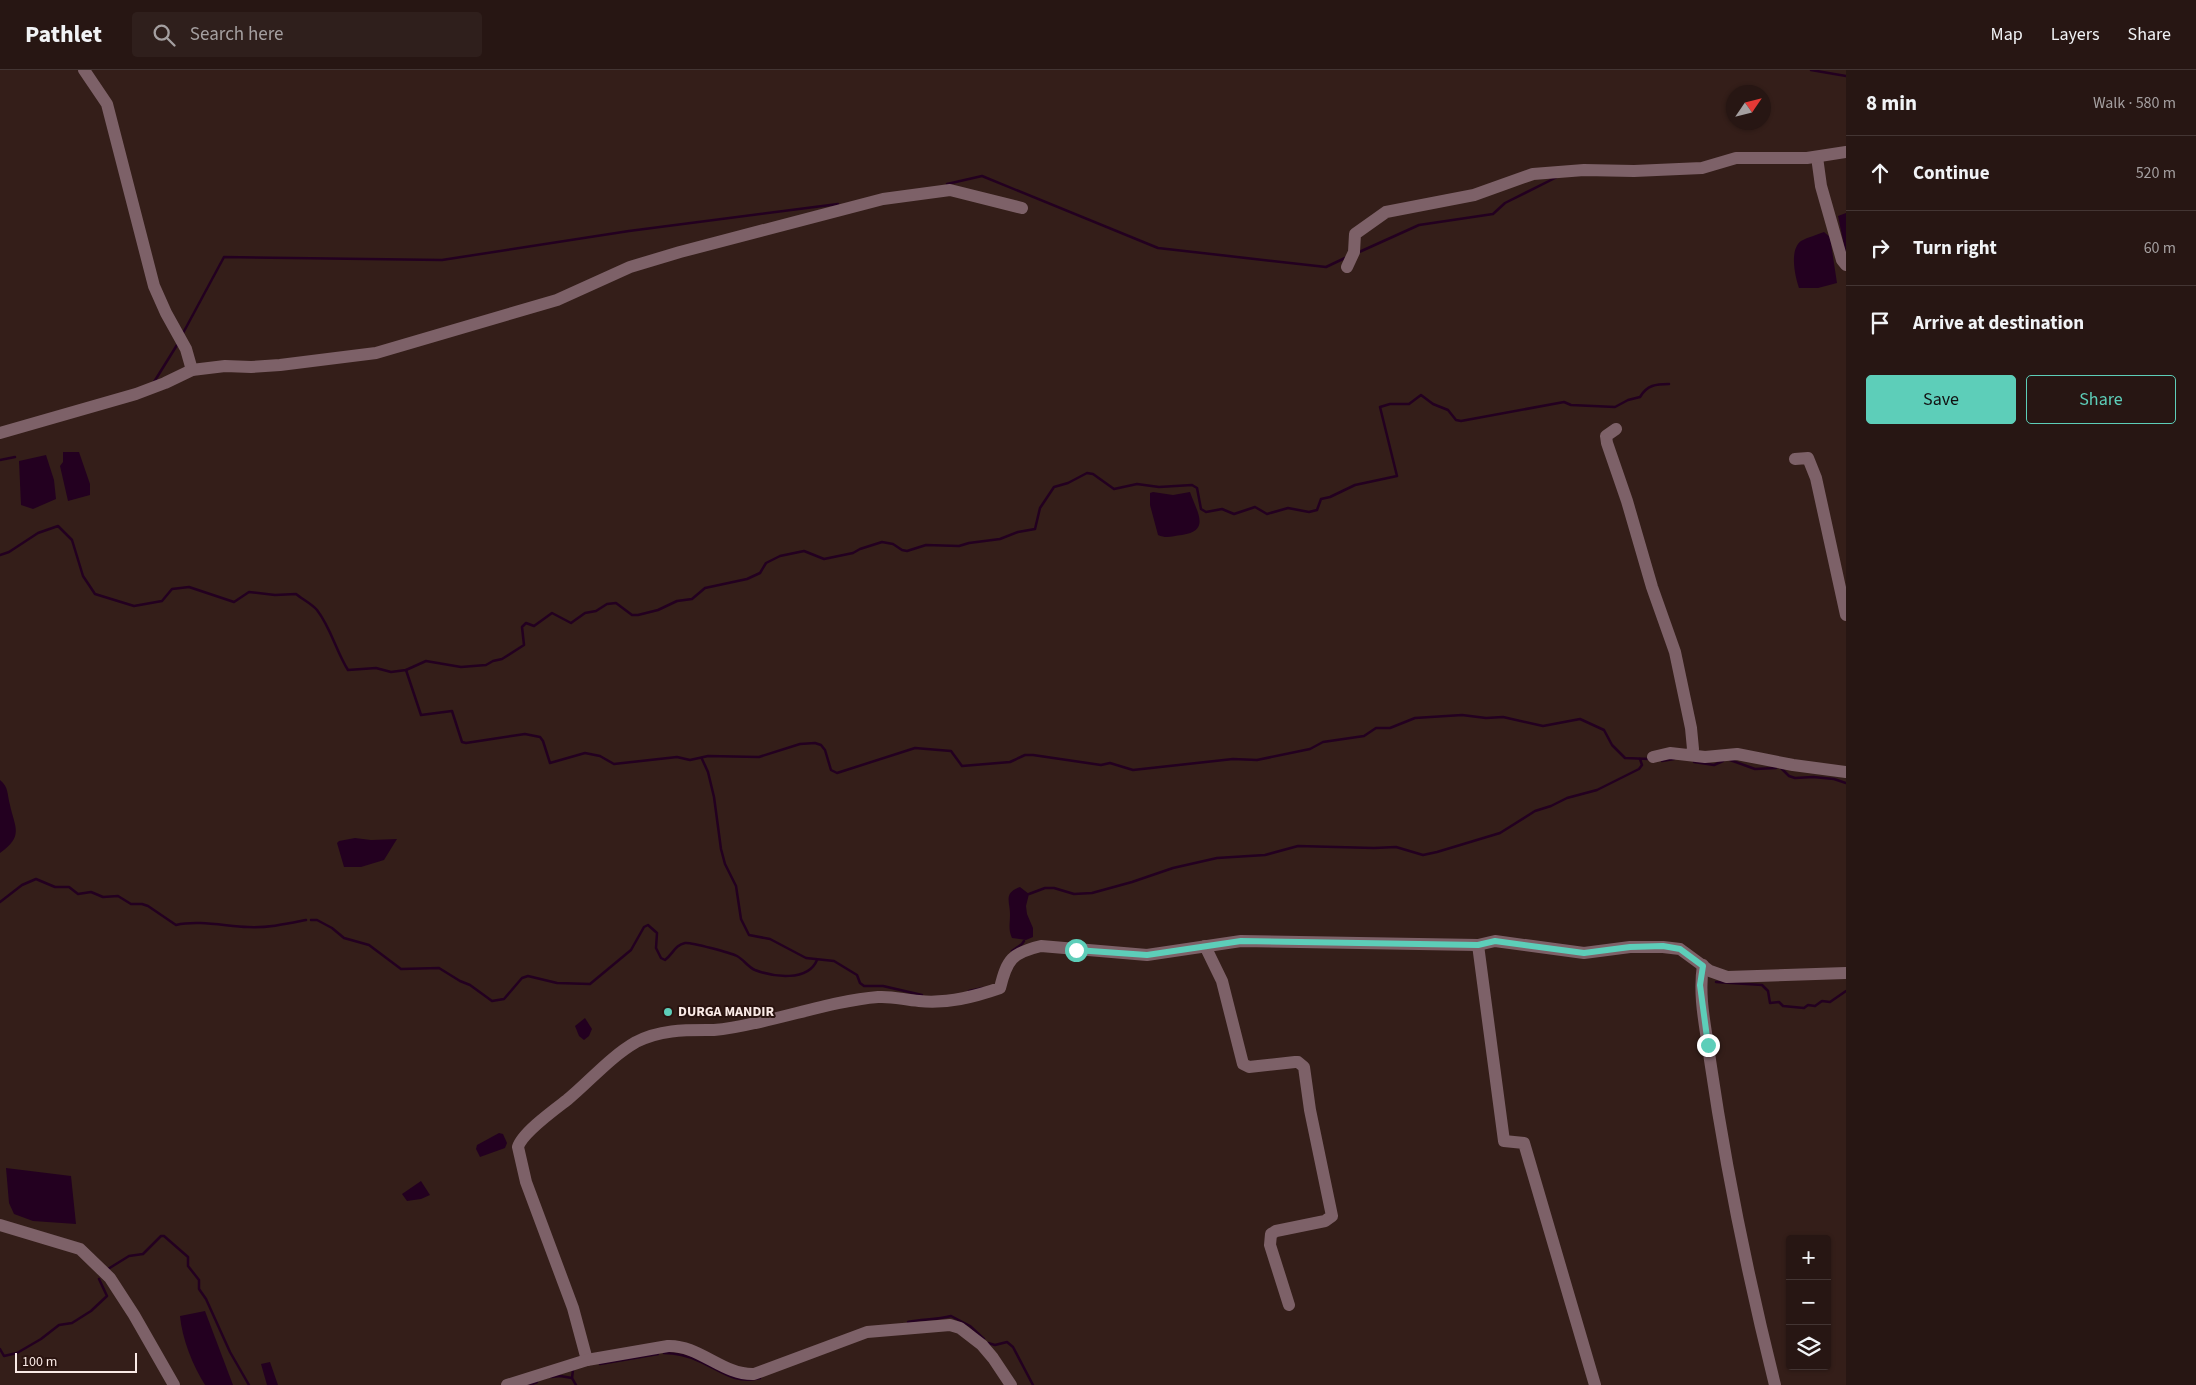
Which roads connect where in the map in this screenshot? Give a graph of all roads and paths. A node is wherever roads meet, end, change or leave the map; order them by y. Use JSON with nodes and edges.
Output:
{"nodes":[{"id":1,"x":84,"y":70,"type":"edge"},
{"id":2,"x":1846,"y":152,"type":"edge"},
{"id":3,"x":1817,"y":156,"type":"junction"},
{"id":4,"x":1022,"y":208,"type":"dead end"},
{"id":5,"x":1846,"y":265,"type":"edge"},
{"id":6,"x":1347,"y":267,"type":"dead end"},
{"id":7,"x":192,"y":370,"type":"junction"},
{"id":8,"x":1616,"y":429,"type":"dead end"},
{"id":9,"x":0,"y":433,"type":"edge"},
{"id":10,"x":1795,"y":459,"type":"dead end"},
{"id":11,"x":1846,"y":615,"type":"edge"},
{"id":12,"x":1691,"y":754,"type":"junction"},
{"id":13,"x":1653,"y":757,"type":"dead end"},
{"id":14,"x":1846,"y":772,"type":"edge"},
{"id":15,"x":1478,"y":945,"type":"junction"},
{"id":16,"x":1205,"y":946,"type":"junction"},
{"id":17,"x":1703,"y":966,"type":"junction"},
{"id":18,"x":1846,"y":973,"type":"edge"},
{"id":19,"x":0,"y":1225,"type":"edge"},
{"id":20,"x":1289,"y":1304,"type":"dead end"},
{"id":21,"x":587,"y":1360,"type":"junction"},
{"id":22,"x":174,"y":1385,"type":"edge"},
{"id":23,"x":507,"y":1385,"type":"edge"},
{"id":24,"x":1011,"y":1385,"type":"edge"},
{"id":25,"x":1594,"y":1385,"type":"edge"},
{"id":26,"x":1775,"y":1385,"type":"edge"}],
"edges":[{"from":1,"to":7,"type":"street"},
{"from":2,"to":3,"type":"street"},
{"from":3,"to":5,"type":"street"},
{"from":3,"to":6,"type":"street"},
{"from":4,"to":7,"type":"street"},
{"from":7,"to":9,"type":"street"},
{"from":8,"to":12,"type":"street"},
{"from":10,"to":11,"type":"street"},
{"from":12,"to":13,"type":"street"},
{"from":12,"to":14,"type":"street"},
{"from":15,"to":16,"type":"street"},
{"from":15,"to":17,"type":"street"},
{"from":15,"to":25,"type":"street"},
{"from":16,"to":20,"type":"street"},
{"from":16,"to":21,"type":"street"},
{"from":17,"to":18,"type":"street"},
{"from":17,"to":26,"type":"street"},
{"from":19,"to":22,"type":"street"},
{"from":21,"to":23,"type":"street"},
{"from":21,"to":24,"type":"street"}]}
